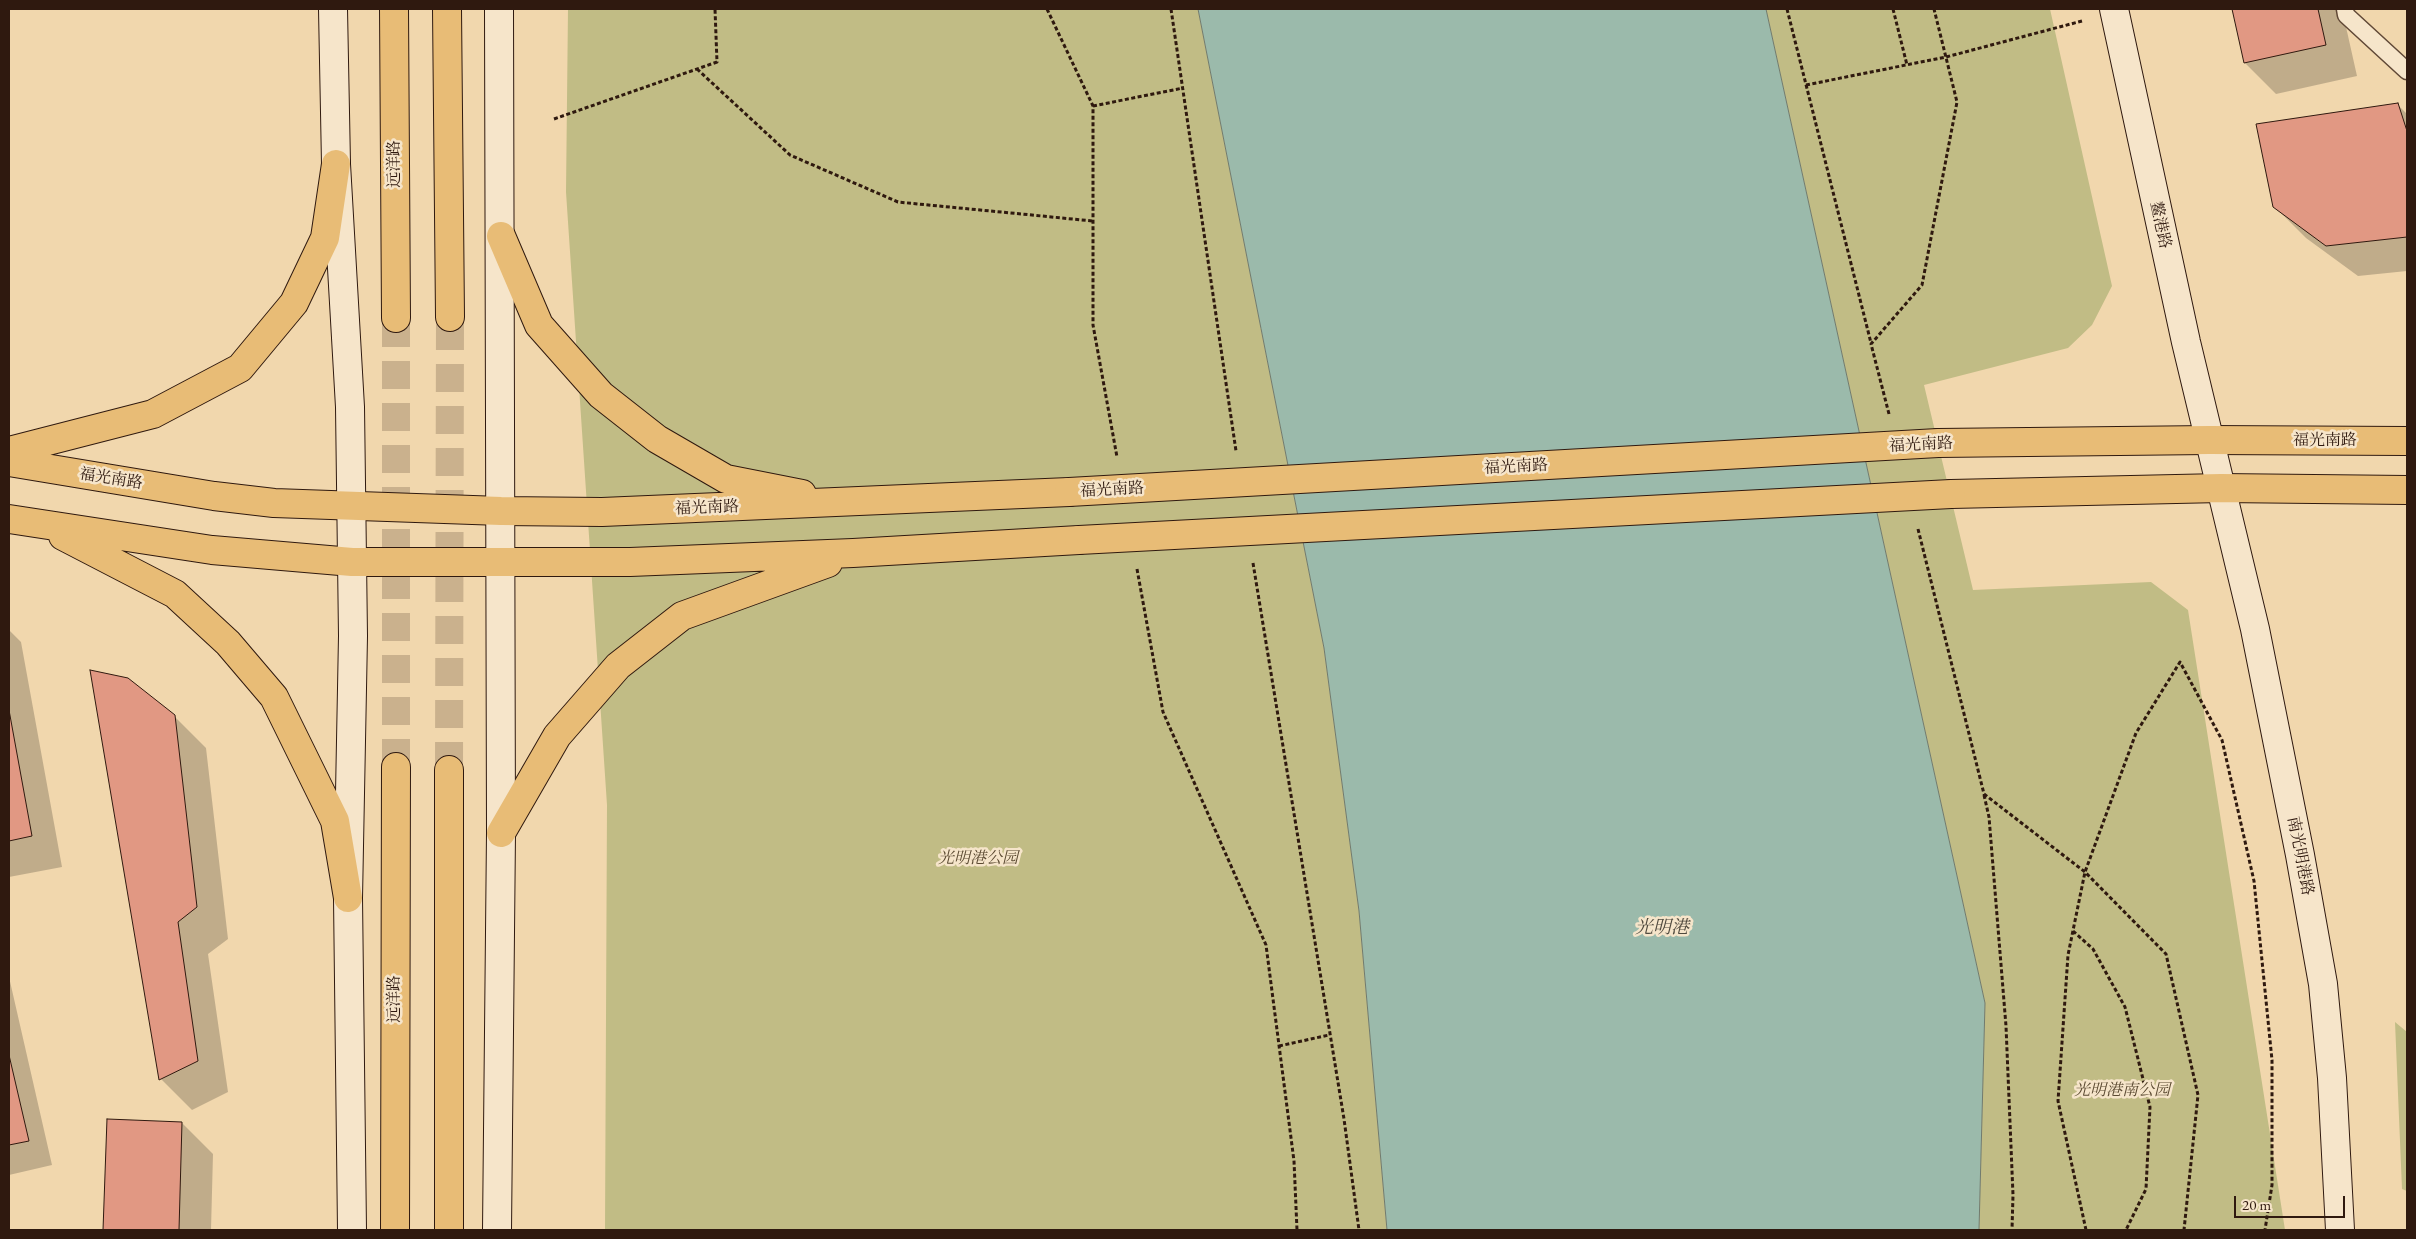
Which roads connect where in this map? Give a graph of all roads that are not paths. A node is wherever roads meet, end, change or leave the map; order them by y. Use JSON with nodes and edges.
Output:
{"nodes":[{"id":1,"x":333,"y":9,"type":"edge"},
{"id":2,"x":394,"y":9,"type":"edge"},
{"id":3,"x":447,"y":9,"type":"edge"},
{"id":4,"x":499,"y":9,"type":"edge"},
{"id":5,"x":2114,"y":9,"type":"edge"},
{"id":6,"x":2345,"y":9,"type":"edge"},
{"id":7,"x":2407,"y":71,"type":"edge"},
{"id":8,"x":336,"y":164,"type":"junction"},
{"id":9,"x":501,"y":236,"type":"junction"},
{"id":10,"x":450,"y":317,"type":"tunnel mouth"},
{"id":11,"x":396,"y":318,"type":"tunnel mouth"},
{"id":12,"x":2209,"y":440,"type":"junction"},
{"id":13,"x":2407,"y":441,"type":"edge"},
{"id":14,"x":9,"y":450,"type":"edge"},
{"id":15,"x":9,"y":462,"type":"edge"},
{"id":16,"x":2221,"y":488,"type":"junction"},
{"id":17,"x":2407,"y":490,"type":"edge"},
{"id":18,"x":847,"y":503,"type":"junction"},
{"id":19,"x":351,"y":506,"type":"junction"},
{"id":20,"x":501,"y":510,"type":"junction"},
{"id":21,"x":9,"y":519,"type":"edge"},
{"id":22,"x":44,"y":526,"type":"junction"},
{"id":23,"x":852,"y":554,"type":"junction"},
{"id":24,"x":501,"y":560,"type":"junction"},
{"id":25,"x":352,"y":562,"type":"junction"},
{"id":26,"x":396,"y":767,"type":"tunnel mouth"},
{"id":27,"x":450,"y":770,"type":"tunnel mouth"},
{"id":28,"x":501,"y":833,"type":"junction"},
{"id":29,"x":348,"y":898,"type":"junction"},
{"id":30,"x":352,"y":1230,"type":"edge"},
{"id":31,"x":395,"y":1230,"type":"edge"},
{"id":32,"x":449,"y":1230,"type":"edge"},
{"id":33,"x":497,"y":1230,"type":"edge"},
{"id":34,"x":2340,"y":1230,"type":"edge"}],
"edges":[{"from":1,"to":8,"type":"main road"},
{"from":2,"to":11,"type":"main road","name":"远洋路"},
{"from":3,"to":10,"type":"main road"},
{"from":4,"to":9,"type":"main road"},
{"from":5,"to":12,"type":"main road","name":"鳌港路"},
{"from":6,"to":7,"type":"lane"},
{"from":8,"to":14,"type":"main road"},
{"from":8,"to":19,"type":"main road"},
{"from":9,"to":18,"type":"main road"},
{"from":9,"to":20,"type":"main road"},
{"from":12,"to":13,"type":"main road","name":"福光南路"},
{"from":12,"to":16,"type":"main road","name":"鳌港路"},
{"from":12,"to":18,"type":"main road","name":"福光南路","bridge":true},
{"from":15,"to":19,"type":"main road","name":"福光南路"},
{"from":16,"to":17,"type":"main road"},
{"from":16,"to":23,"type":"main road","bridge":true},
{"from":16,"to":34,"type":"main road","name":"南光明港路"},
{"from":18,"to":20,"type":"main road","name":"福光南路"},
{"from":19,"to":20,"type":"main road","name":"福光南路"},
{"from":19,"to":25,"type":"main road"},
{"from":20,"to":24,"type":"main road"},
{"from":21,"to":22,"type":"main road"},
{"from":22,"to":25,"type":"main road"},
{"from":22,"to":29,"type":"main road"},
{"from":23,"to":24,"type":"main road"},
{"from":23,"to":28,"type":"main road"},
{"from":24,"to":25,"type":"main road"},
{"from":24,"to":28,"type":"main road"},
{"from":25,"to":29,"type":"main road"},
{"from":26,"to":31,"type":"main road","name":"远洋路"},
{"from":27,"to":32,"type":"main road"},
{"from":28,"to":33,"type":"main road"},
{"from":29,"to":30,"type":"main road"}]}
